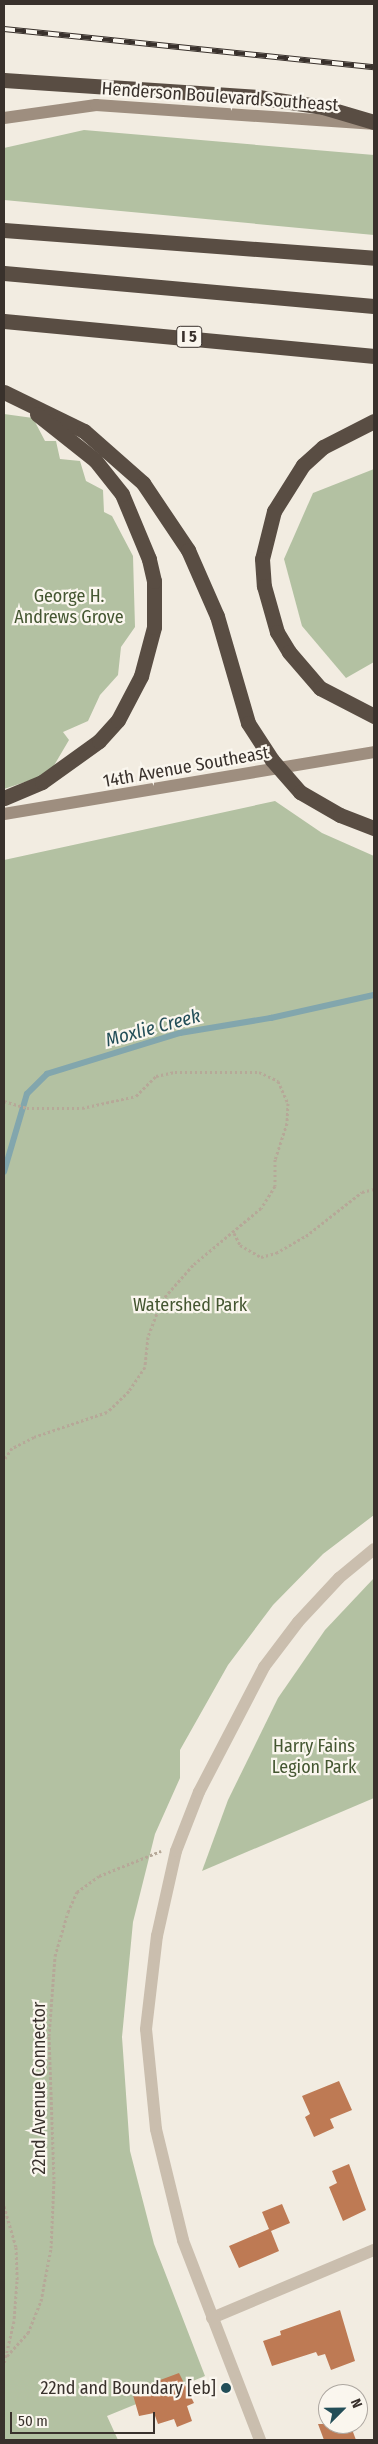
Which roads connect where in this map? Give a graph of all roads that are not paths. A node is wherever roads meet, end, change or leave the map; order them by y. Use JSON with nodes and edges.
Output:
{"nodes":[{"id":1,"x":4,"y":80,"type":"edge"},
{"id":2,"x":4,"y":118,"type":"edge"},
{"id":3,"x":374,"y":123,"type":"edge"},
{"id":4,"x":4,"y":230,"type":"edge"},
{"id":5,"x":374,"y":258,"type":"edge"},
{"id":6,"x":4,"y":273,"type":"edge"},
{"id":7,"x":374,"y":306,"type":"edge"},
{"id":8,"x":4,"y":321,"type":"edge"},
{"id":9,"x":374,"y":356,"type":"edge"},
{"id":10,"x":6,"y":393,"type":"edge"},
{"id":11,"x":374,"y":421,"type":"edge"},
{"id":12,"x":374,"y":716,"type":"edge"},
{"id":13,"x":374,"y":752,"type":"edge"},
{"id":14,"x":4,"y":798,"type":"edge"},
{"id":15,"x":4,"y":814,"type":"edge"},
{"id":16,"x":374,"y":828,"type":"edge"},
{"id":17,"x":374,"y":1549,"type":"edge"},
{"id":18,"x":374,"y":2250,"type":"edge"},
{"id":19,"x":212,"y":2318,"type":"junction"},
{"id":20,"x":260,"y":2440,"type":"edge"}],
"edges":[{"from":1,"to":3,"type":"highway"},
{"from":2,"to":3,"type":"main road","name":"Henderson Boulevard Southeast"},
{"from":4,"to":5,"type":"highway"},
{"from":6,"to":7,"type":"highway"},
{"from":8,"to":9,"type":"highway","number":"I 5"},
{"from":10,"to":14,"type":"highway"},
{"from":10,"to":16,"type":"highway"},
{"from":11,"to":12,"type":"highway"},
{"from":13,"to":15,"type":"main road","name":"14th Avenue Southeast"},
{"from":17,"to":19,"type":"street"},
{"from":18,"to":19,"type":"street"},
{"from":19,"to":20,"type":"street"}]}
